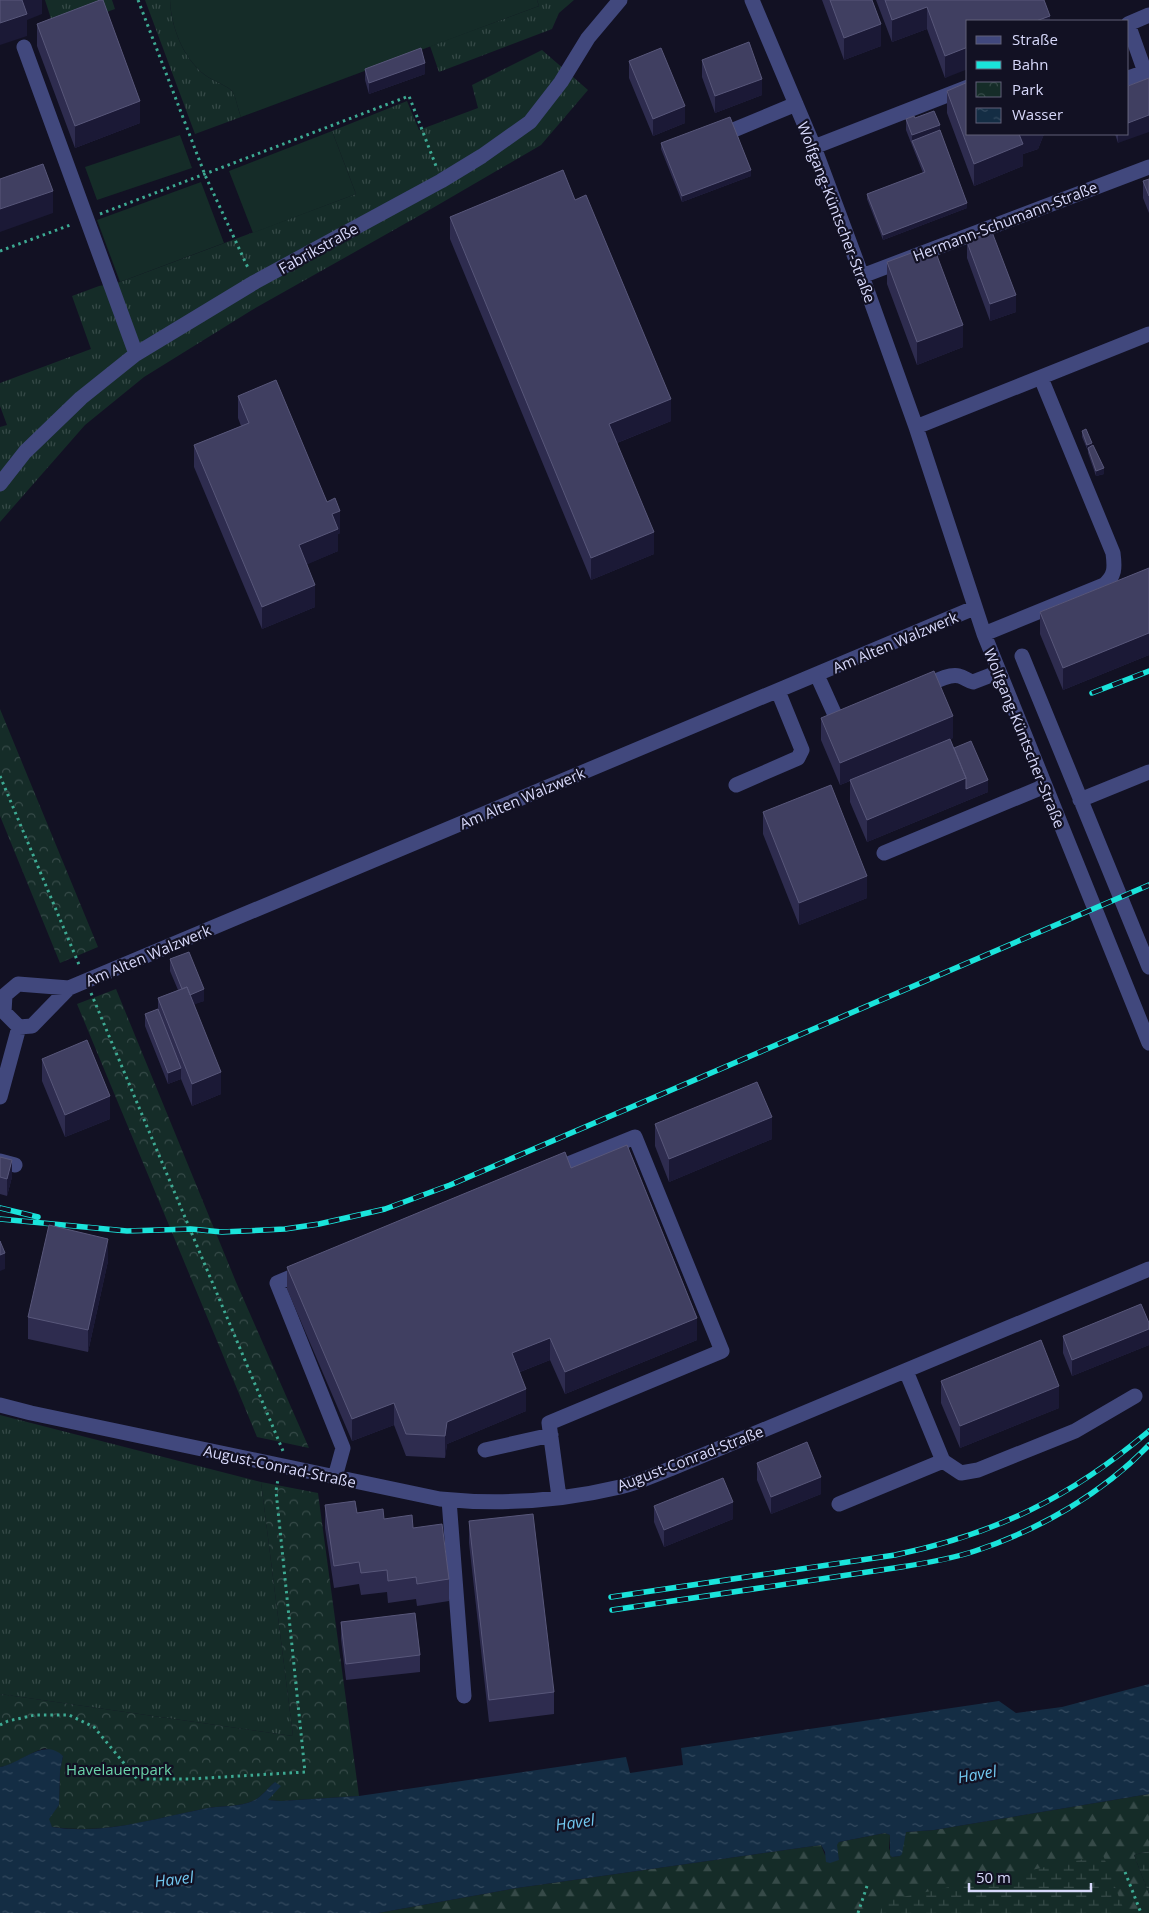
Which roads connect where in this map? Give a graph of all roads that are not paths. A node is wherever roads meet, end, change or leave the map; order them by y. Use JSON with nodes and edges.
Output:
{"nodes":[{"id":1,"x":620,"y":0,"type":"edge"},
{"id":2,"x":752,"y":0,"type":"edge"},
{"id":3,"x":1149,"y":15,"type":"edge"},
{"id":4,"x":1129,"y":24,"type":"edge"},
{"id":5,"x":1129,"y":27,"type":"edge"},
{"id":6,"x":24,"y":47,"type":"dead end"},
{"id":7,"x":1129,"y":78,"type":"edge"},
{"id":8,"x":966,"y":88,"type":"edge"},
{"id":9,"x":796,"y":104,"type":"junction"},
{"id":10,"x":736,"y":129,"type":"edge"},
{"id":11,"x":814,"y":147,"type":"junction"},
{"id":12,"x":1149,"y":167,"type":"edge"},
{"id":13,"x":862,"y":276,"type":"junction"},
{"id":14,"x":1149,"y":334,"type":"edge"},
{"id":15,"x":136,"y":354,"type":"junction"},
{"id":16,"x":1040,"y":378,"type":"junction"},
{"id":17,"x":916,"y":427,"type":"junction"},
{"id":18,"x":0,"y":484,"type":"edge"},
{"id":19,"x":974,"y":608,"type":"junction"},
{"id":20,"x":984,"y":634,"type":"junction"},
{"id":21,"x":1022,"y":656,"type":"dead end"},
{"id":22,"x":999,"y":672,"type":"junction"},
{"id":23,"x":817,"y":675,"type":"junction"},
{"id":24,"x":778,"y":691,"type":"junction"},
{"id":25,"x":910,"y":693,"type":"edge"},
{"id":26,"x":866,"y":711,"type":"edge"},
{"id":27,"x":1149,"y":772,"type":"edge"},
{"id":28,"x":736,"y":785,"type":"dead end"},
{"id":29,"x":1044,"y":786,"type":"junction"},
{"id":30,"x":1080,"y":800,"type":"junction"},
{"id":31,"x":884,"y":853,"type":"dead end"},
{"id":32,"x":1149,"y":967,"type":"edge"},
{"id":33,"x":69,"y":988,"type":"junction"},
{"id":34,"x":19,"y":1027,"type":"junction"},
{"id":35,"x":1149,"y":1043,"type":"edge"},
{"id":36,"x":0,"y":1097,"type":"edge"},
{"id":37,"x":534,"y":1178,"type":"edge"},
{"id":38,"x":323,"y":1264,"type":"edge"},
{"id":39,"x":1149,"y":1269,"type":"edge"},
{"id":40,"x":906,"y":1371,"type":"junction"},
{"id":41,"x":1135,"y":1396,"type":"dead end"},
{"id":42,"x":0,"y":1404,"type":"edge"},
{"id":43,"x":551,"y":1435,"type":"junction"},
{"id":44,"x":485,"y":1450,"type":"dead end"},
{"id":45,"x":943,"y":1461,"type":"junction"},
{"id":46,"x":335,"y":1477,"type":"junction"},
{"id":47,"x":560,"y":1497,"type":"junction"},
{"id":48,"x":450,"y":1500,"type":"junction"},
{"id":49,"x":839,"y":1504,"type":"dead end"},
{"id":50,"x":464,"y":1696,"type":"dead end"}],
"edges":[{"from":1,"to":15,"type":"street","name":"Fabrikstraße"},
{"from":2,"to":9,"type":"street","name":"Wolfgang-Küntscher-Straße"},
{"from":3,"to":4,"type":"street"},
{"from":5,"to":7,"type":"street"},
{"from":6,"to":15,"type":"street"},
{"from":8,"to":11,"type":"street"},
{"from":9,"to":10,"type":"street"},
{"from":9,"to":11,"type":"street","name":"Wolfgang-Küntscher-Straße"},
{"from":11,"to":13,"type":"street","name":"Wolfgang-Küntscher-Straße"},
{"from":12,"to":13,"type":"street","name":"Hermann-Schumann-Straße"},
{"from":13,"to":17,"type":"street","name":"Wolfgang-Küntscher-Straße"},
{"from":14,"to":16,"type":"street"},
{"from":15,"to":18,"type":"street","name":"Fabrikstraße"},
{"from":16,"to":17,"type":"street"},
{"from":16,"to":20,"type":"street"},
{"from":17,"to":19,"type":"street","name":"Wolfgang-Küntscher-Straße"},
{"from":19,"to":20,"type":"street","name":"Wolfgang-Küntscher-Straße"},
{"from":19,"to":23,"type":"street","name":"Am Alten Walzwerk"},
{"from":20,"to":22,"type":"street","name":"Wolfgang-Küntscher-Straße"},
{"from":21,"to":30,"type":"street"},
{"from":22,"to":25,"type":"street"},
{"from":22,"to":29,"type":"street","name":"Wolfgang-Küntscher-Straße"},
{"from":23,"to":24,"type":"street","name":"Am Alten Walzwerk"},
{"from":23,"to":26,"type":"street"},
{"from":24,"to":28,"type":"street"},
{"from":24,"to":33,"type":"street","name":"Am Alten Walzwerk"},
{"from":27,"to":30,"type":"street"},
{"from":29,"to":31,"type":"street"},
{"from":29,"to":35,"type":"street","name":"Wolfgang-Küntscher-Straße"},
{"from":30,"to":32,"type":"street"},
{"from":33,"to":34,"type":"street","name":"Am Alten Walzwerk"},
{"from":33,"to":34,"type":"street","name":"Am Alten Walzwerk"},
{"from":34,"to":36,"type":"street"},
{"from":37,"to":43,"type":"street"},
{"from":38,"to":46,"type":"street"},
{"from":39,"to":40,"type":"street","name":"August-Conrad-Straße"},
{"from":40,"to":45,"type":"street"},
{"from":40,"to":47,"type":"street","name":"August-Conrad-Straße"},
{"from":41,"to":45,"type":"street"},
{"from":42,"to":46,"type":"street","name":"August-Conrad-Straße"},
{"from":43,"to":44,"type":"street"},
{"from":43,"to":47,"type":"street"},
{"from":45,"to":49,"type":"street"},
{"from":46,"to":48,"type":"street","name":"August-Conrad-Straße"},
{"from":47,"to":48,"type":"street","name":"August-Conrad-Straße"},
{"from":48,"to":50,"type":"street"}]}
